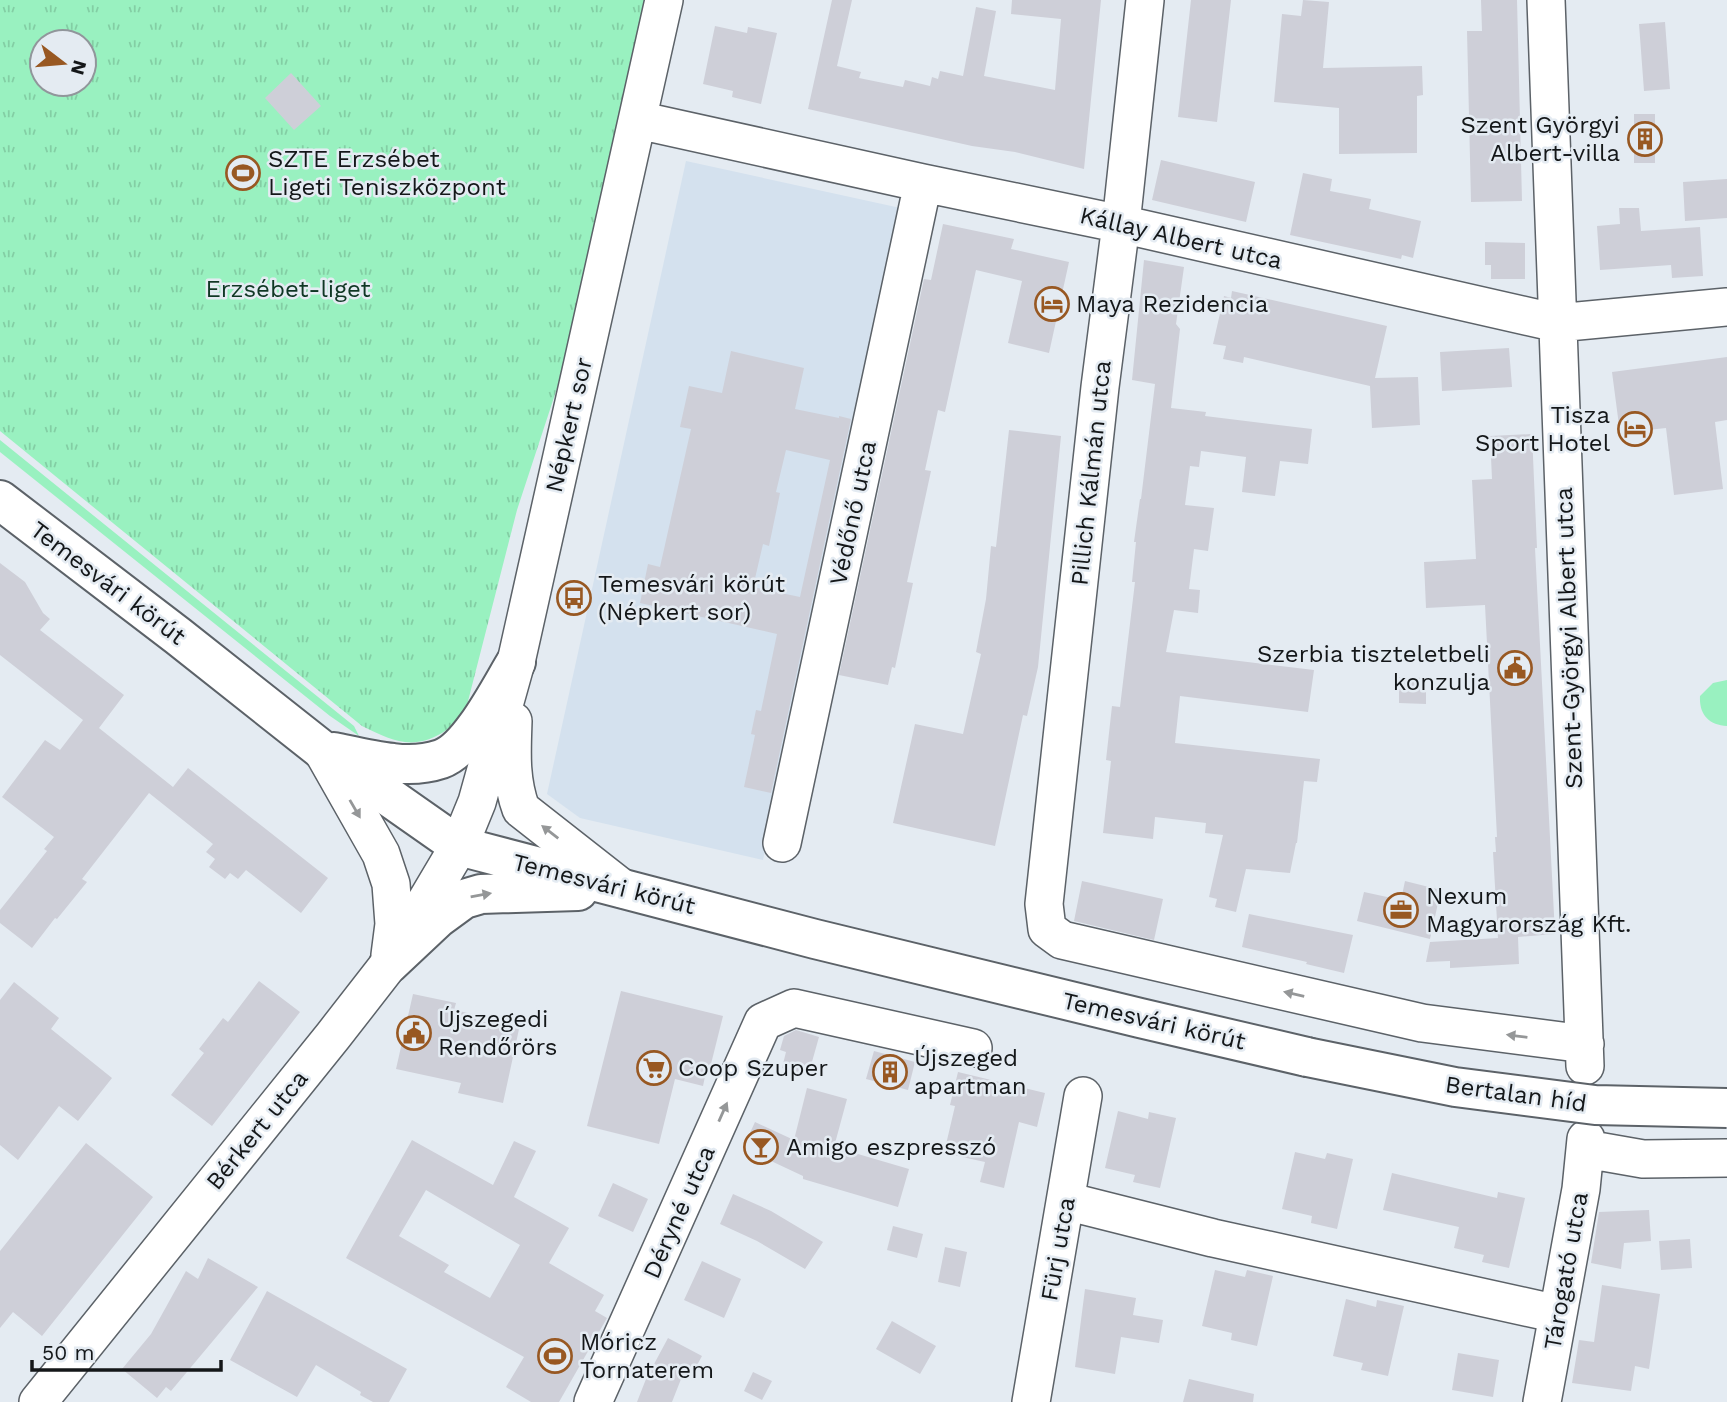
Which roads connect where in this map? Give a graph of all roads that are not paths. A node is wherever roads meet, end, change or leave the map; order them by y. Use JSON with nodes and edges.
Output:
{"nodes":[{"id":1,"x":664,"y":0,"type":"edge"},
{"id":2,"x":1145,"y":0,"type":"edge"},
{"id":3,"x":1546,"y":0,"type":"edge"},
{"id":4,"x":638,"y":120,"type":"junction"},
{"id":5,"x":923,"y":183,"type":"junction"},
{"id":6,"x":1121,"y":224,"type":"junction"},
{"id":7,"x":1727,"y":307,"type":"edge"},
{"id":8,"x":1557,"y":323,"type":"junction"},
{"id":9,"x":0,"y":500,"type":"edge"},
{"id":10,"x":516,"y":662,"type":"junction"},
{"id":11,"x":322,"y":750,"type":"junction"},
{"id":12,"x":782,"y":844,"type":"dead end"},
{"id":13,"x":458,"y":846,"type":"junction"},
{"id":14,"x":623,"y":889,"type":"junction"},
{"id":15,"x":388,"y":964,"type":"junction"},
{"id":16,"x":973,"y":1048,"type":"dead end"},
{"id":17,"x":1585,"y":1055,"type":"joint"},
{"id":18,"x":1307,"y":1057,"type":"joint"},
{"id":19,"x":1083,"y":1096,"type":"dead end"},
{"id":20,"x":1727,"y":1108,"type":"edge"},
{"id":21,"x":1727,"y":1158,"type":"edge"},
{"id":22,"x":1066,"y":1201,"type":"junction"},
{"id":23,"x":1558,"y":1314,"type":"junction"},
{"id":24,"x":38,"y":1402,"type":"edge"},
{"id":25,"x":593,"y":1402,"type":"edge"},
{"id":26,"x":1031,"y":1402,"type":"edge"},
{"id":27,"x":1542,"y":1402,"type":"edge"}],
"edges":[{"from":1,"to":4,"type":"street","name":"Népkert sor"},
{"from":2,"to":6,"type":"street","name":"Pillich Kálmán utca"},
{"from":3,"to":8,"type":"street","name":"Szent-Györgyi Albert utca"},
{"from":4,"to":5,"type":"street","name":"Kállay Albert utca"},
{"from":4,"to":10,"type":"street","name":"Népkert sor"},
{"from":5,"to":6,"type":"street","name":"Kállay Albert utca"},
{"from":5,"to":12,"type":"street","name":"Védőnő utca"},
{"from":6,"to":8,"type":"street","name":"Kállay Albert utca"},
{"from":17,"to":6,"type":"street","name":"Pillich Kálmán utca","one_way":true},
{"from":7,"to":8,"type":"street","name":"Kállay Albert utca"},
{"from":8,"to":17,"type":"street","name":"Szent-Györgyi Albert utca"},
{"from":9,"to":11,"type":"main road","name":"Temesvári körút"},
{"from":10,"to":11,"type":"main road"},
{"from":10,"to":13,"type":"street","name":"Népkert sor"},
{"from":14,"to":10,"type":"street","one_way":true},
{"from":11,"to":13,"type":"main road","name":"Temesvári körút"},
{"from":11,"to":15,"type":"street","one_way":true},
{"from":13,"to":14,"type":"main road","name":"Temesvári körút"},
{"from":13,"to":15,"type":"street","name":"Bérkert utca"},
{"from":15,"to":14,"type":"main road","one_way":true},
{"from":14,"to":18,"type":"main road","name":"Temesvári körút"},
{"from":15,"to":24,"type":"street","name":"Bérkert utca"},
{"from":25,"to":16,"type":"street","name":"Déryné utca","one_way":true},
{"from":18,"to":20,"type":"main road","name":"Bertalan híd","bridge":true},
{"from":19,"to":22,"type":"street","name":"Fürj utca"},
{"from":21,"to":23,"type":"street","name":"Tárogató utca"},
{"from":22,"to":23,"type":"street"},
{"from":22,"to":26,"type":"street","name":"Fürj utca"},
{"from":23,"to":27,"type":"street","name":"Tárogató utca"}]}
